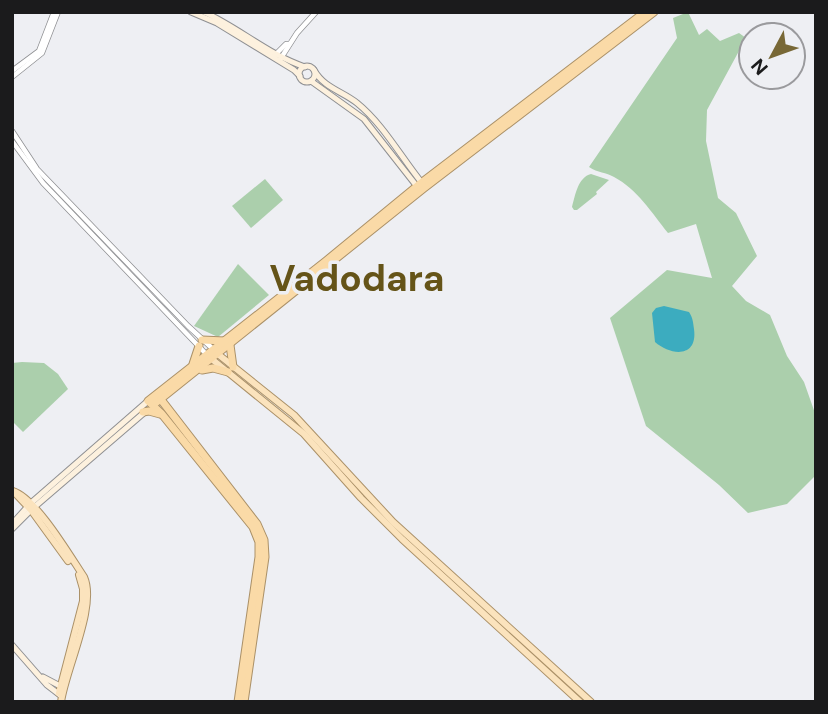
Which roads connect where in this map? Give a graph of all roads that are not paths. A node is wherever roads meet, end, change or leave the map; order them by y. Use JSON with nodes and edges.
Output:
{"nodes":[{"id":1,"x":56,"y":12,"type":"edge"},
{"id":2,"x":191,"y":12,"type":"edge"},
{"id":3,"x":204,"y":12,"type":"edge"},
{"id":4,"x":316,"y":12,"type":"edge"},
{"id":5,"x":645,"y":12,"type":"edge"},
{"id":6,"x":654,"y":12,"type":"edge"},
{"id":7,"x":277,"y":57,"type":"junction"},
{"id":8,"x":304,"y":67,"type":"junction"},
{"id":9,"x":314,"y":70,"type":"junction"},
{"id":10,"x":12,"y":71,"type":"edge"},
{"id":11,"x":300,"y":76,"type":"junction"},
{"id":12,"x":12,"y":78,"type":"edge"},
{"id":13,"x":311,"y":81,"type":"junction"},
{"id":14,"x":12,"y":131,"type":"edge"},
{"id":15,"x":12,"y":141,"type":"edge"},
{"id":16,"x":421,"y":187,"type":"junction"},
{"id":17,"x":186,"y":328,"type":"junction"},
{"id":18,"x":200,"y":343,"type":"junction"},
{"id":19,"x":228,"y":343,"type":"junction"},
{"id":20,"x":213,"y":355,"type":"junction"},
{"id":21,"x":194,"y":369,"type":"junction"},
{"id":22,"x":230,"y":370,"type":"junction"},
{"id":23,"x":158,"y":396,"type":"junction"},
{"id":24,"x":151,"y":403,"type":"junction"},
{"id":25,"x":143,"y":412,"type":"junction"},
{"id":26,"x":166,"y":419,"type":"junction"},
{"id":27,"x":13,"y":491,"type":"edge"},
{"id":28,"x":31,"y":507,"type":"junction"},
{"id":29,"x":12,"y":524,"type":"edge"},
{"id":30,"x":12,"y":529,"type":"edge"},
{"id":31,"x":426,"y":557,"type":"junction"},
{"id":32,"x":12,"y":645,"type":"edge"},
{"id":33,"x":40,"y":676,"type":"junction"},
{"id":34,"x":62,"y":687,"type":"junction"},
{"id":35,"x":60,"y":699,"type":"edge"},
{"id":36,"x":238,"y":702,"type":"edge"},
{"id":37,"x":244,"y":702,"type":"edge"},
{"id":38,"x":580,"y":702,"type":"edge"},
{"id":39,"x":591,"y":702,"type":"edge"}],
"edges":[{"from":1,"to":10,"type":"street"},
{"from":1,"to":12,"type":"street"},
{"from":2,"to":7,"type":"main road"},
{"from":3,"to":7,"type":"main road"},
{"from":4,"to":7,"type":"street"},
{"from":5,"to":16,"type":"highway"},
{"from":6,"to":16,"type":"highway"},
{"from":7,"to":8,"type":"main road"},
{"from":7,"to":11,"type":"main road"},
{"from":8,"to":9,"type":"main road"},
{"from":8,"to":11,"type":"main road"},
{"from":9,"to":13,"type":"main road"},
{"from":9,"to":16,"type":"main road"},
{"from":11,"to":13,"type":"main road"},
{"from":13,"to":16,"type":"main road"},
{"from":14,"to":17,"type":"street"},
{"from":15,"to":17,"type":"street"},
{"from":16,"to":19,"type":"highway"},
{"from":17,"to":18,"type":"street"},
{"from":18,"to":19,"type":"highway"},
{"from":18,"to":20,"type":"street"},
{"from":18,"to":21,"type":"highway"},
{"from":19,"to":20,"type":"highway"},
{"from":19,"to":22,"type":"highway"},
{"from":20,"to":21,"type":"highway"},
{"from":20,"to":22,"type":"main road"},
{"from":21,"to":22,"type":"highway"},
{"from":21,"to":23,"type":"highway"},
{"from":22,"to":31,"type":"main road"},
{"from":23,"to":24,"type":"highway"},
{"from":23,"to":37,"type":"highway"},
{"from":24,"to":25,"type":"main road"},
{"from":24,"to":26,"type":"highway"},
{"from":24,"to":28,"type":"main road"},
{"from":25,"to":26,"type":"highway"},
{"from":25,"to":28,"type":"main road"},
{"from":26,"to":36,"type":"highway"},
{"from":27,"to":28,"type":"main road"},
{"from":28,"to":29,"type":"main road"},
{"from":28,"to":30,"type":"main road"},
{"from":28,"to":34,"type":"main road"},
{"from":31,"to":38,"type":"main road"},
{"from":31,"to":39,"type":"main road"},
{"from":32,"to":33,"type":"main road"},
{"from":33,"to":34,"type":"main road"},
{"from":33,"to":35,"type":"main road"},
{"from":34,"to":35,"type":"main road"}]}
